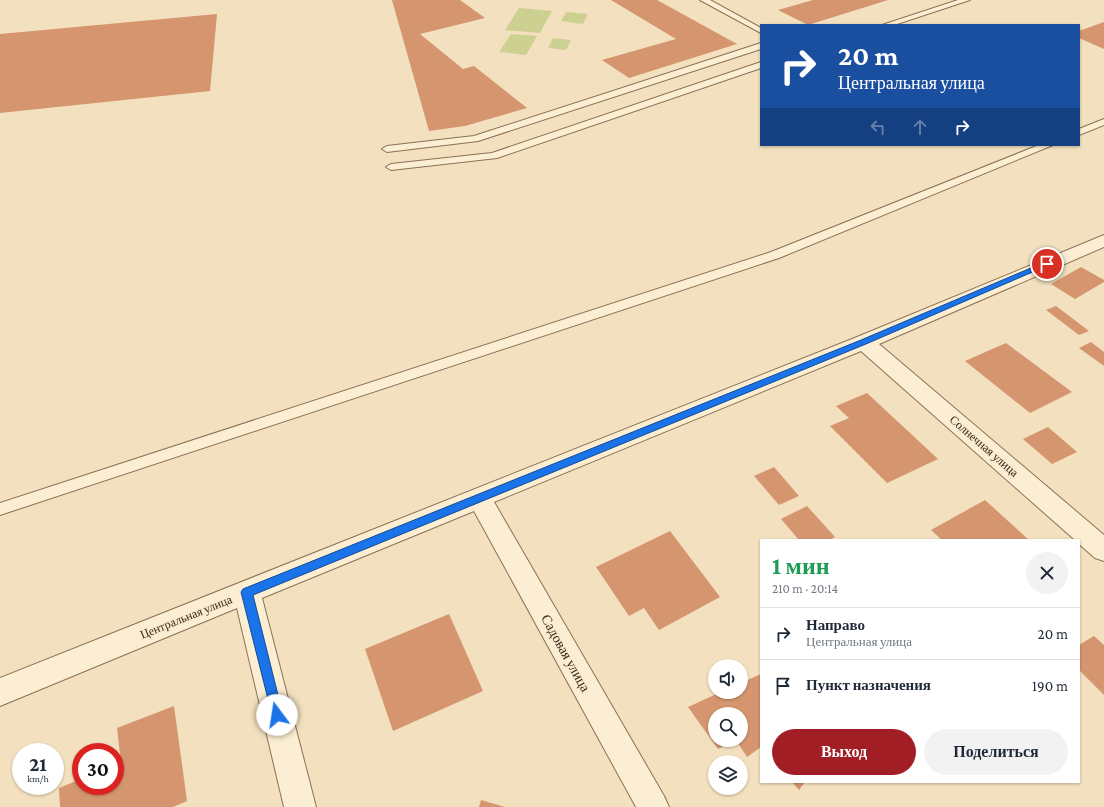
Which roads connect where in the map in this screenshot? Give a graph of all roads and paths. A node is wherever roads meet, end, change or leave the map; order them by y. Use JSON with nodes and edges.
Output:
{"nodes":[{"id":1,"x":704,"y":0,"type":"edge"},
{"id":2,"x":966,"y":0,"type":"edge"},
{"id":3,"x":889,"y":24,"type":"edge"},
{"id":4,"x":760,"y":30,"type":"edge"},
{"id":5,"x":760,"y":46,"type":"edge"},
{"id":6,"x":760,"y":65,"type":"edge"},
{"id":7,"x":1104,"y":122,"type":"edge"},
{"id":8,"x":1080,"y":132,"type":"edge"},
{"id":9,"x":1046,"y":146,"type":"edge"},
{"id":10,"x":387,"y":149,"type":"dead end"},
{"id":11,"x":391,"y":167,"type":"dead end"},
{"id":12,"x":1104,"y":240,"type":"edge"},
{"id":13,"x":864,"y":342,"type":"junction"},
{"id":14,"x":479,"y":498,"type":"junction"},
{"id":15,"x":0,"y":509,"type":"edge"},
{"id":16,"x":1104,"y":550,"type":"edge"},
{"id":17,"x":247,"y":592,"type":"junction"},
{"id":18,"x":0,"y":692,"type":"edge"},
{"id":19,"x":300,"y":807,"type":"edge"},
{"id":20,"x":653,"y":807,"type":"edge"}],
"edges":[{"from":1,"to":4,"type":"lane"},
{"from":2,"to":3,"type":"lane"},
{"from":5,"to":10,"type":"lane"},
{"from":6,"to":11,"type":"lane"},
{"from":7,"to":8,"type":"lane"},
{"from":9,"to":15,"type":"lane"},
{"from":12,"to":13,"type":"street","name":"Центральная улица"},
{"from":13,"to":14,"type":"street","name":"Центральная улица"},
{"from":13,"to":16,"type":"street","name":"Солнечная улица"},
{"from":14,"to":17,"type":"street","name":"Центральная улица"},
{"from":14,"to":20,"type":"street","name":"Садовая улица"},
{"from":17,"to":18,"type":"street","name":"Центральная улица"},
{"from":17,"to":19,"type":"street"}]}
